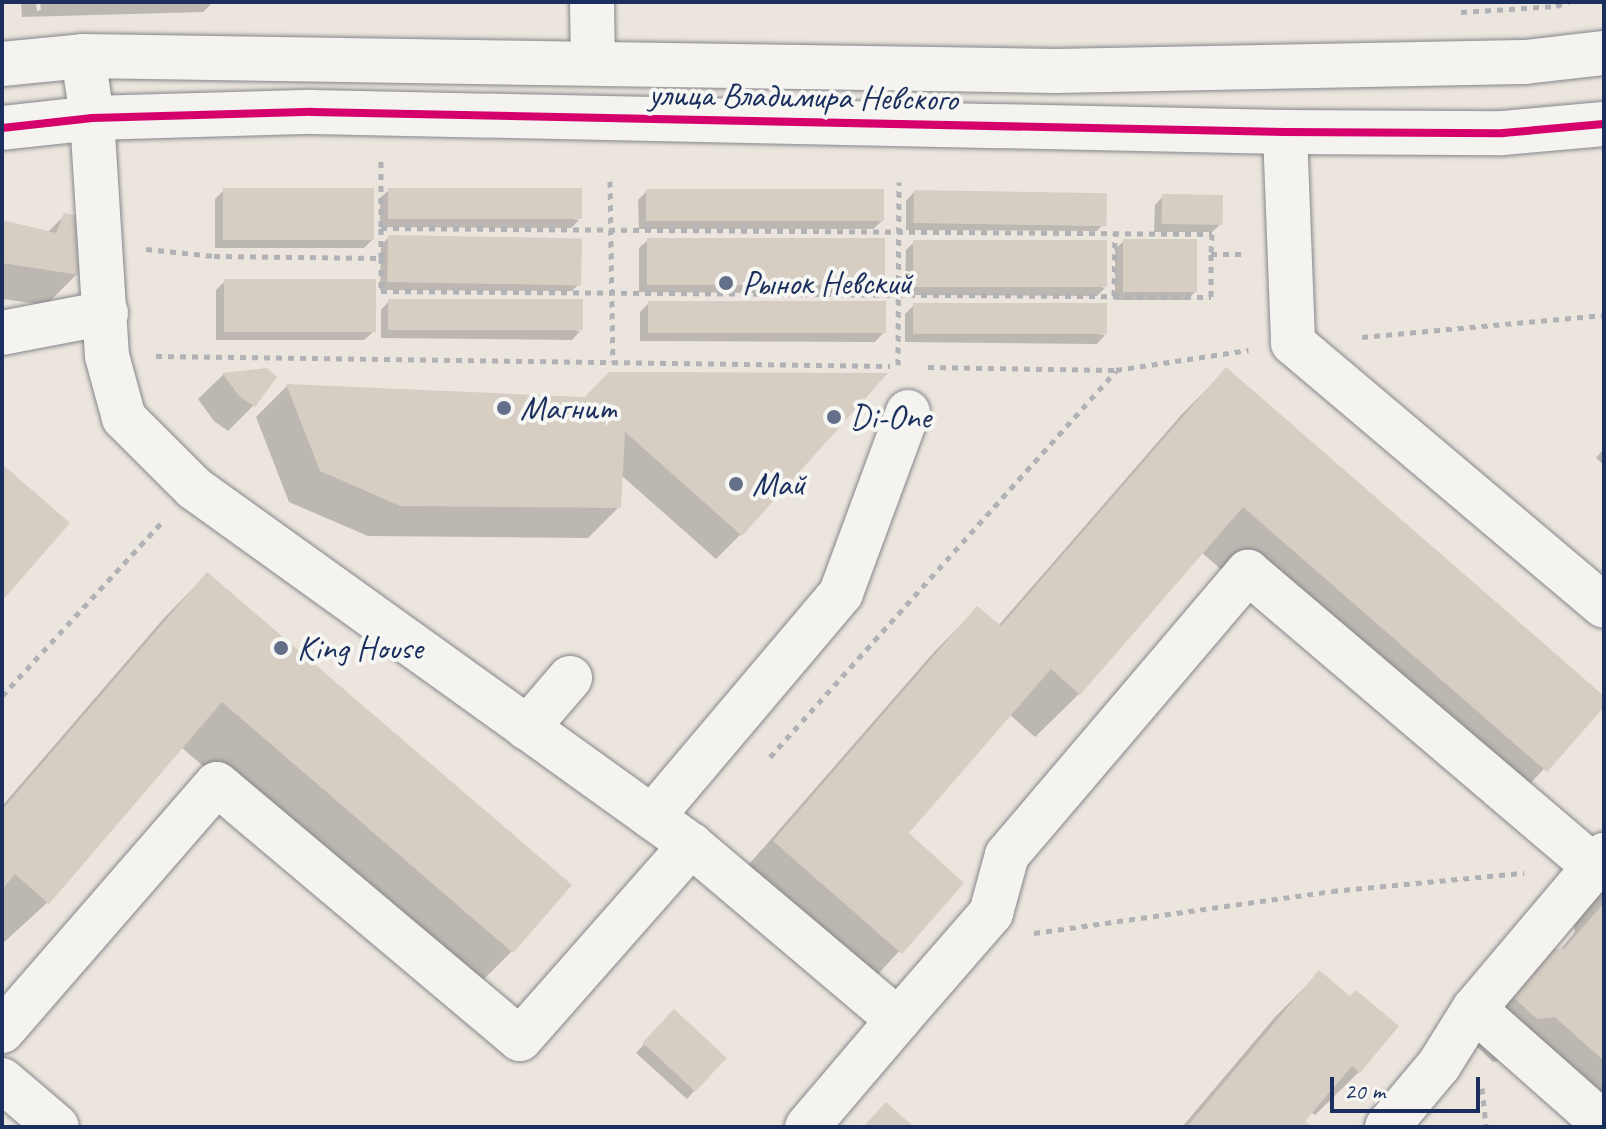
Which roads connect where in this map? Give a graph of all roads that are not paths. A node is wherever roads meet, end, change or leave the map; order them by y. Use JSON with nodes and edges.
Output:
{"nodes":[{"id":1,"x":592,"y":2,"type":"edge"},
{"id":2,"x":1604,"y":53,"type":"edge"},
{"id":3,"x":83,"y":56,"type":"junction"},
{"id":4,"x":593,"y":63,"type":"junction"},
{"id":5,"x":2,"y":64,"type":"edge"},
{"id":6,"x":92,"y":118,"type":"junction"},
{"id":7,"x":1604,"y":124,"type":"edge"},
{"id":8,"x":2,"y":128,"type":"edge"},
{"id":9,"x":1285,"y":132,"type":"junction"},
{"id":10,"x":106,"y":313,"type":"junction"},
{"id":11,"x":2,"y":333,"type":"edge"},
{"id":12,"x":908,"y":412,"type":"dead end"},
{"id":13,"x":1604,"y":606,"type":"edge"},
{"id":14,"x":570,"y":678,"type":"dead end"},
{"id":15,"x":527,"y":728,"type":"junction"},
{"id":16,"x":652,"y":817,"type":"junction"},
{"id":17,"x":691,"y":845,"type":"junction"},
{"id":18,"x":1599,"y":860,"type":"edge"},
{"id":19,"x":1474,"y":1009,"type":"junction"},
{"id":20,"x":898,"y":1020,"type":"junction"},
{"id":21,"x":2,"y":1031,"type":"edge"},
{"id":22,"x":2,"y":1080,"type":"edge"},
{"id":23,"x":1604,"y":1124,"type":"edge"},
{"id":24,"x":57,"y":1127,"type":"edge"},
{"id":25,"x":807,"y":1127,"type":"edge"},
{"id":26,"x":1387,"y":1127,"type":"edge"}],
"edges":[{"from":1,"to":4,"type":"street"},
{"from":2,"to":4,"type":"street","name":"улица Владимира Невского"},
{"from":3,"to":4,"type":"street","name":"улица Владимира Невского"},
{"from":3,"to":5,"type":"street","name":"улица Владимира Невского"},
{"from":3,"to":6,"type":"street"},
{"from":6,"to":8,"type":"street","name":"улица Владимира Невского"},
{"from":6,"to":9,"type":"street","name":"улица Владимира Невского"},
{"from":6,"to":10,"type":"street"},
{"from":7,"to":9,"type":"street","name":"улица Владимира Невского"},
{"from":9,"to":13,"type":"street"},
{"from":10,"to":11,"type":"street"},
{"from":10,"to":15,"type":"street"},
{"from":12,"to":16,"type":"street"},
{"from":14,"to":15,"type":"street"},
{"from":15,"to":16,"type":"street"},
{"from":16,"to":17,"type":"street"},
{"from":17,"to":20,"type":"street"},
{"from":17,"to":21,"type":"street"},
{"from":18,"to":19,"type":"street"},
{"from":18,"to":20,"type":"street"},
{"from":19,"to":23,"type":"street"},
{"from":19,"to":26,"type":"street"},
{"from":20,"to":25,"type":"street"},
{"from":22,"to":24,"type":"street"}]}
